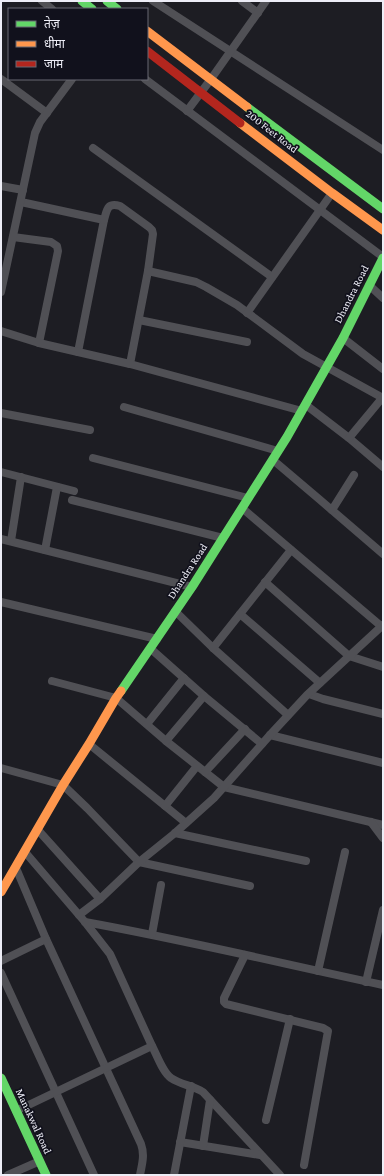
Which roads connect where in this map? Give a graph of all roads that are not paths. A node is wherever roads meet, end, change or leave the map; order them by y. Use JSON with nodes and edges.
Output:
{"nodes":[{"id":1,"x":42,"y":1,"type":"edge"},
{"id":2,"x":82,"y":1,"type":"edge"},
{"id":3,"x":107,"y":1,"type":"edge"},
{"id":4,"x":153,"y":1,"type":"edge"},
{"id":5,"x":242,"y":1,"type":"edge"},
{"id":6,"x":266,"y":1,"type":"edge"},
{"id":7,"x":51,"y":8,"type":"edge"},
{"id":8,"x":91,"y":8,"type":"edge"},
{"id":9,"x":116,"y":8,"type":"edge"},
{"id":10,"x":258,"y":13,"type":"junction"},
{"id":11,"x":148,"y":32,"type":"edge"},
{"id":12,"x":230,"y":51,"type":"junction"},
{"id":13,"x":148,"y":52,"type":"edge"},
{"id":14,"x":1,"y":79,"type":"edge"},
{"id":15,"x":211,"y":79,"type":"junction"},
{"id":16,"x":71,"y":80,"type":"edge"},
{"id":17,"x":146,"y":80,"type":"edge"},
{"id":18,"x":201,"y":92,"type":"junction"},
{"id":19,"x":187,"y":111,"type":"junction"},
{"id":20,"x":47,"y":113,"type":"junction"},
{"id":21,"x":93,"y":148,"type":"dead end"},
{"id":22,"x":383,"y":150,"type":"edge"},
{"id":23,"x":1,"y":186,"type":"edge"},
{"id":24,"x":23,"y":190,"type":"junction"},
{"id":25,"x":332,"y":193,"type":"junction"},
{"id":26,"x":20,"y":202,"type":"junction"},
{"id":27,"x":383,"y":209,"type":"edge"},
{"id":28,"x":320,"y":210,"type":"junction"},
{"id":29,"x":104,"y":220,"type":"junction"},
{"id":30,"x":383,"y":230,"type":"edge"},
{"id":31,"x":13,"y":237,"type":"junction"},
{"id":32,"x":383,"y":257,"type":"edge"},
{"id":33,"x":148,"y":271,"type":"junction"},
{"id":34,"x":272,"y":277,"type":"junction"},
{"id":35,"x":369,"y":285,"type":"junction"},
{"id":36,"x":1,"y":292,"type":"edge"},
{"id":37,"x":383,"y":298,"type":"edge"},
{"id":38,"x":247,"y":312,"type":"junction"},
{"id":39,"x":139,"y":320,"type":"junction"},
{"id":40,"x":1,"y":331,"type":"edge"},
{"id":41,"x":343,"y":338,"type":"junction"},
{"id":42,"x":247,"y":342,"type":"dead end"},
{"id":43,"x":39,"y":343,"type":"junction"},
{"id":44,"x":78,"y":352,"type":"junction"},
{"id":45,"x":130,"y":364,"type":"junction"},
{"id":46,"x":327,"y":367,"type":"junction"},
{"id":47,"x":383,"y":369,"type":"edge"},
{"id":48,"x":383,"y":397,"type":"edge"},
{"id":49,"x":124,"y":407,"type":"dead end"},
{"id":50,"x":304,"y":408,"type":"junction"},
{"id":51,"x":1,"y":413,"type":"edge"},
{"id":52,"x":90,"y":430,"type":"dead end"},
{"id":53,"x":349,"y":438,"type":"junction"},
{"id":54,"x":278,"y":451,"type":"junction"},
{"id":55,"x":93,"y":458,"type":"dead end"},
{"id":56,"x":273,"y":460,"type":"junction"},
{"id":57,"x":383,"y":466,"type":"edge"},
{"id":58,"x":1,"y":472,"type":"edge"},
{"id":59,"x":354,"y":475,"type":"dead end"},
{"id":60,"x":21,"y":477,"type":"junction"},
{"id":61,"x":57,"y":487,"type":"junction"},
{"id":62,"x":74,"y":491,"type":"dead end"},
{"id":63,"x":248,"y":498,"type":"junction"},
{"id":64,"x":72,"y":500,"type":"dead end"},
{"id":65,"x":242,"y":508,"type":"junction"},
{"id":66,"x":332,"y":510,"type":"junction"},
{"id":67,"x":222,"y":538,"type":"junction"},
{"id":68,"x":1,"y":539,"type":"edge"},
{"id":69,"x":11,"y":541,"type":"junction"},
{"id":70,"x":46,"y":550,"type":"junction"},
{"id":71,"x":291,"y":550,"type":"junction"},
{"id":72,"x":383,"y":554,"type":"edge"},
{"id":73,"x":265,"y":582,"type":"junction"},
{"id":74,"x":192,"y":587,"type":"junction"},
{"id":75,"x":1,"y":602,"type":"edge"},
{"id":76,"x":175,"y":611,"type":"junction"},
{"id":77,"x":240,"y":614,"type":"junction"},
{"id":78,"x":381,"y":629,"type":"edge"},
{"id":79,"x":157,"y":638,"type":"junction"},
{"id":80,"x":213,"y":648,"type":"junction"},
{"id":81,"x":151,"y":649,"type":"junction"},
{"id":82,"x":349,"y":656,"type":"junction"},
{"id":83,"x":383,"y":666,"type":"edge"},
{"id":84,"x":184,"y":678,"type":"junction"},
{"id":85,"x":52,"y":681,"type":"dead end"},
{"id":86,"x":320,"y":683,"type":"junction"},
{"id":87,"x":309,"y":694,"type":"junction"},
{"id":88,"x":204,"y":696,"type":"junction"},
{"id":89,"x":116,"y":698,"type":"junction"},
{"id":90,"x":383,"y":714,"type":"edge"},
{"id":91,"x":288,"y":715,"type":"junction"},
{"id":92,"x":147,"y":724,"type":"junction"},
{"id":93,"x":245,"y":729,"type":"junction"},
{"id":94,"x":270,"y":735,"type":"junction"},
{"id":95,"x":166,"y":741,"type":"junction"},
{"id":96,"x":90,"y":744,"type":"junction"},
{"id":97,"x":262,"y":744,"type":"junction"},
{"id":98,"x":383,"y":763,"type":"edge"},
{"id":99,"x":197,"y":766,"type":"junction"},
{"id":100,"x":1,"y":768,"type":"edge"},
{"id":101,"x":205,"y":772,"type":"junction"},
{"id":102,"x":62,"y":786,"type":"junction"},
{"id":103,"x":224,"y":787,"type":"junction"},
{"id":104,"x":165,"y":806,"type":"junction"},
{"id":105,"x":371,"y":822,"type":"junction"},
{"id":106,"x":186,"y":823,"type":"junction"},
{"id":107,"x":383,"y":825,"type":"edge"},
{"id":108,"x":38,"y":830,"type":"junction"},
{"id":109,"x":174,"y":833,"type":"junction"},
{"id":110,"x":383,"y":838,"type":"edge"},
{"id":111,"x":25,"y":852,"type":"junction"},
{"id":112,"x":345,"y":852,"type":"dead end"},
{"id":113,"x":306,"y":861,"type":"dead end"},
{"id":114,"x":139,"y":862,"type":"junction"},
{"id":115,"x":16,"y":868,"type":"junction"},
{"id":116,"x":161,"y":885,"type":"dead end"},
{"id":117,"x":250,"y":886,"type":"dead end"},
{"id":118,"x":1,"y":892,"type":"edge"},
{"id":119,"x":100,"y":899,"type":"junction"},
{"id":120,"x":383,"y":910,"type":"edge"},
{"id":121,"x":79,"y":915,"type":"junction"},
{"id":122,"x":85,"y":922,"type":"junction"},
{"id":123,"x":152,"y":934,"type":"junction"},
{"id":124,"x":46,"y":939,"type":"junction"},
{"id":125,"x":245,"y":955,"type":"junction"},
{"id":126,"x":1,"y":961,"type":"edge"},
{"id":127,"x":318,"y":971,"type":"junction"},
{"id":128,"x":1,"y":973,"type":"edge"},
{"id":129,"x":366,"y":982,"type":"junction"},
{"id":130,"x":383,"y":985,"type":"edge"},
{"id":131,"x":290,"y":1020,"type":"junction"},
{"id":132,"x":152,"y":1046,"type":"junction"},
{"id":133,"x":106,"y":1068,"type":"junction"},
{"id":134,"x":1,"y":1078,"type":"edge"},
{"id":135,"x":191,"y":1086,"type":"junction"},
{"id":136,"x":55,"y":1092,"type":"junction"},
{"id":137,"x":210,"y":1100,"type":"junction"},
{"id":138,"x":16,"y":1111,"type":"junction"},
{"id":139,"x":266,"y":1120,"type":"dead end"},
{"id":140,"x":180,"y":1142,"type":"junction"},
{"id":141,"x":203,"y":1146,"type":"junction"},
{"id":142,"x":260,"y":1154,"type":"junction"},
{"id":143,"x":40,"y":1161,"type":"junction"},
{"id":144,"x":304,"y":1165,"type":"dead end"},
{"id":145,"x":278,"y":1174,"type":"edge"},
{"id":146,"x":8,"y":1175,"type":"edge"},
{"id":147,"x":46,"y":1175,"type":"edge"},
{"id":148,"x":94,"y":1175,"type":"edge"},
{"id":149,"x":140,"y":1175,"type":"edge"},
{"id":150,"x":174,"y":1175,"type":"edge"}],
"edges":[{"from":1,"to":7,"type":"street"},
{"from":2,"to":8,"type":"street"},
{"from":3,"to":9,"type":"street"},
{"from":4,"to":12,"type":"street"},
{"from":5,"to":10,"type":"street"},
{"from":6,"to":10,"type":"street"},
{"from":10,"to":12,"type":"street"},
{"from":11,"to":15,"type":"street"},
{"from":12,"to":15,"type":"street"},
{"from":12,"to":22,"type":"street"},
{"from":13,"to":18,"type":"street","name":"200 Feet Road"},
{"from":14,"to":20,"type":"street"},
{"from":15,"to":18,"type":"street"},
{"from":15,"to":27,"type":"street"},
{"from":16,"to":20,"type":"street"},
{"from":17,"to":19,"type":"street"},
{"from":18,"to":19,"type":"street"},
{"from":18,"to":25,"type":"street","name":"200 Feet Road"},
{"from":19,"to":28,"type":"street"},
{"from":20,"to":24,"type":"street"},
{"from":21,"to":34,"type":"street"},
{"from":23,"to":24,"type":"street"},
{"from":24,"to":26,"type":"street"},
{"from":25,"to":28,"type":"street"},
{"from":25,"to":30,"type":"street","name":"200 Feet Road"},
{"from":26,"to":29,"type":"street"},
{"from":26,"to":31,"type":"street"},
{"from":28,"to":32,"type":"street"},
{"from":28,"to":34,"type":"street"},
{"from":29,"to":33,"type":"street"},
{"from":29,"to":44,"type":"street"},
{"from":31,"to":36,"type":"street"},
{"from":31,"to":43,"type":"street"},
{"from":32,"to":35,"type":"street","name":"Dhandra Road"},
{"from":33,"to":38,"type":"street"},
{"from":33,"to":39,"type":"street"},
{"from":34,"to":38,"type":"street"},
{"from":35,"to":37,"type":"street"},
{"from":35,"to":41,"type":"street","name":"Dhandra Road"},
{"from":38,"to":46,"type":"street"},
{"from":39,"to":42,"type":"street"},
{"from":39,"to":45,"type":"street"},
{"from":40,"to":43,"type":"street"},
{"from":41,"to":46,"type":"street","name":"Dhandra Road"},
{"from":41,"to":47,"type":"street"},
{"from":43,"to":44,"type":"street"},
{"from":44,"to":45,"type":"street"},
{"from":45,"to":50,"type":"street"},
{"from":46,"to":48,"type":"street"},
{"from":46,"to":50,"type":"street","name":"Dhandra Road"},
{"from":48,"to":53,"type":"street"},
{"from":49,"to":54,"type":"street"},
{"from":50,"to":53,"type":"street"},
{"from":50,"to":54,"type":"street","name":"Dhandra Road"},
{"from":51,"to":52,"type":"street"},
{"from":53,"to":57,"type":"street"},
{"from":54,"to":56,"type":"street","name":"Dhandra Road"},
{"from":55,"to":63,"type":"street"},
{"from":56,"to":63,"type":"street","name":"Dhandra Road"},
{"from":56,"to":66,"type":"street"},
{"from":58,"to":60,"type":"street"},
{"from":59,"to":66,"type":"street"},
{"from":60,"to":61,"type":"street"},
{"from":60,"to":69,"type":"street"},
{"from":61,"to":62,"type":"street"},
{"from":61,"to":70,"type":"street"},
{"from":63,"to":65,"type":"street","name":"Dhandra Road"},
{"from":64,"to":67,"type":"street"},
{"from":65,"to":67,"type":"street","name":"Dhandra Road"},
{"from":65,"to":71,"type":"street"},
{"from":66,"to":72,"type":"street"},
{"from":67,"to":74,"type":"street","name":"Dhandra Road"},
{"from":68,"to":69,"type":"street"},
{"from":69,"to":70,"type":"street"},
{"from":70,"to":74,"type":"street"},
{"from":71,"to":73,"type":"street"},
{"from":71,"to":78,"type":"street"},
{"from":73,"to":77,"type":"street"},
{"from":73,"to":82,"type":"street"},
{"from":74,"to":76,"type":"street","name":"Dhandra Road"},
{"from":75,"to":79,"type":"street"},
{"from":76,"to":79,"type":"street","name":"Dhandra Road"},
{"from":76,"to":80,"type":"street"},
{"from":77,"to":80,"type":"street"},
{"from":77,"to":86,"type":"street"},
{"from":78,"to":82,"type":"street"},
{"from":79,"to":81,"type":"street","name":"Dhandra Road"},
{"from":80,"to":91,"type":"street"},
{"from":81,"to":84,"type":"street"},
{"from":81,"to":89,"type":"street","name":"Dhandra Road"},
{"from":82,"to":83,"type":"street"},
{"from":82,"to":86,"type":"street"},
{"from":84,"to":88,"type":"street"},
{"from":84,"to":92,"type":"street"},
{"from":85,"to":89,"type":"street"},
{"from":86,"to":87,"type":"street"},
{"from":87,"to":90,"type":"street"},
{"from":87,"to":91,"type":"street"},
{"from":88,"to":93,"type":"street"},
{"from":88,"to":95,"type":"street"},
{"from":89,"to":92,"type":"street"},
{"from":89,"to":96,"type":"street","name":"Dhandra Road"},
{"from":91,"to":94,"type":"street"},
{"from":92,"to":95,"type":"street"},
{"from":93,"to":97,"type":"street"},
{"from":93,"to":101,"type":"street"},
{"from":94,"to":97,"type":"street"},
{"from":94,"to":98,"type":"street"},
{"from":95,"to":99,"type":"street"},
{"from":96,"to":102,"type":"street","name":"Dhandra Road"},
{"from":96,"to":104,"type":"street"},
{"from":97,"to":103,"type":"street"},
{"from":99,"to":101,"type":"street"},
{"from":99,"to":104,"type":"street"},
{"from":100,"to":102,"type":"street"},
{"from":101,"to":103,"type":"street"},
{"from":102,"to":108,"type":"street","name":"Dhandra Road"},
{"from":102,"to":114,"type":"street"},
{"from":103,"to":105,"type":"street"},
{"from":103,"to":106,"type":"street"},
{"from":104,"to":106,"type":"street"},
{"from":105,"to":107,"type":"street"},
{"from":105,"to":110,"type":"street"},
{"from":106,"to":109,"type":"street"},
{"from":108,"to":111,"type":"street","name":"Dhandra Road"},
{"from":108,"to":119,"type":"street"},
{"from":109,"to":113,"type":"street"},
{"from":109,"to":114,"type":"street"},
{"from":111,"to":115,"type":"street","name":"Dhandra Road"},
{"from":111,"to":121,"type":"street"},
{"from":112,"to":127,"type":"street"},
{"from":114,"to":117,"type":"street"},
{"from":114,"to":119,"type":"street"},
{"from":115,"to":118,"type":"street","name":"Dhandra Road"},
{"from":115,"to":124,"type":"street"},
{"from":116,"to":123,"type":"street"},
{"from":119,"to":121,"type":"street"},
{"from":120,"to":129,"type":"street"},
{"from":121,"to":122,"type":"street"},
{"from":122,"to":123,"type":"street"},
{"from":122,"to":132,"type":"street"},
{"from":123,"to":125,"type":"street"},
{"from":124,"to":126,"type":"street"},
{"from":124,"to":133,"type":"street"},
{"from":125,"to":127,"type":"street"},
{"from":125,"to":131,"type":"street"},
{"from":127,"to":129,"type":"street"},
{"from":128,"to":136,"type":"street"},
{"from":129,"to":130,"type":"street"},
{"from":131,"to":139,"type":"street"},
{"from":131,"to":144,"type":"street"},
{"from":132,"to":133,"type":"street"},
{"from":132,"to":135,"type":"street"},
{"from":133,"to":136,"type":"street"},
{"from":133,"to":149,"type":"street"},
{"from":134,"to":138,"type":"street","name":"Manakwal Road"},
{"from":135,"to":137,"type":"street"},
{"from":135,"to":140,"type":"street"},
{"from":136,"to":138,"type":"street"},
{"from":136,"to":148,"type":"street"},
{"from":137,"to":141,"type":"street"},
{"from":137,"to":142,"type":"street"},
{"from":138,"to":143,"type":"street","name":"Manakwal Road"},
{"from":140,"to":141,"type":"street"},
{"from":140,"to":150,"type":"street"},
{"from":141,"to":142,"type":"street"},
{"from":142,"to":145,"type":"street"},
{"from":143,"to":146,"type":"street"},
{"from":143,"to":147,"type":"street","name":"Manakwal Road"}]}
